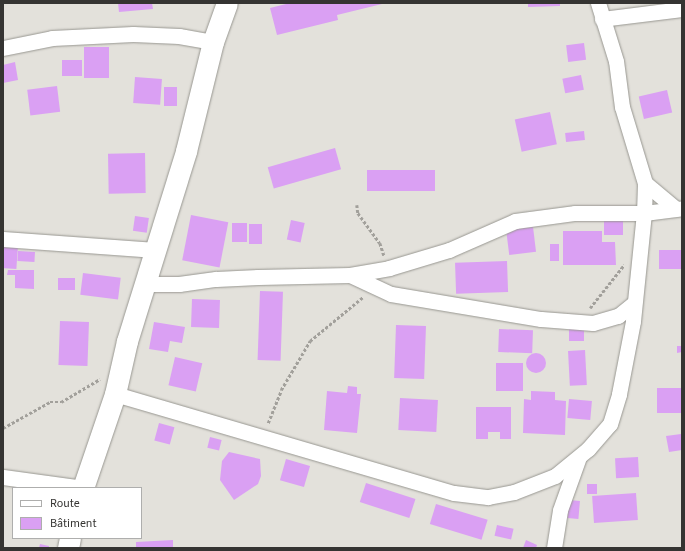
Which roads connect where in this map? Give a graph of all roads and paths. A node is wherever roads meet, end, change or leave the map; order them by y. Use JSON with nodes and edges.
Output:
{"nodes":[{"id":1,"x":227,"y":3,"type":"edge"},
{"id":2,"x":598,"y":3,"type":"edge"},
{"id":3,"x":682,"y":9,"type":"edge"},
{"id":4,"x":602,"y":19,"type":"junction"},
{"id":5,"x":213,"y":42,"type":"junction"},
{"id":6,"x":3,"y":48,"type":"edge"},
{"id":7,"x":645,"y":183,"type":"junction"},
{"id":8,"x":357,"y":204,"type":"dead end"},
{"id":9,"x":679,"y":209,"type":"edge"},
{"id":10,"x":644,"y":213,"type":"junction"},
{"id":11,"x":3,"y":239,"type":"edge"},
{"id":12,"x":156,"y":250,"type":"junction"},
{"id":13,"x":638,"y":260,"type":"junction"},
{"id":14,"x":389,"y":268,"type":"junction"},
{"id":15,"x":350,"y":275,"type":"junction"},
{"id":16,"x":146,"y":284,"type":"junction"},
{"id":17,"x":375,"y":287,"type":"junction"},
{"id":18,"x":634,"y":303,"type":"junction"},
{"id":19,"x":579,"y":322,"type":"junction"},
{"id":20,"x":121,"y":366,"type":"junction"},
{"id":21,"x":115,"y":394,"type":"junction"},
{"id":22,"x":3,"y":428,"type":"edge"},
{"id":23,"x":263,"y":437,"type":"junction"},
{"id":24,"x":579,"y":456,"type":"junction"},
{"id":25,"x":3,"y":477,"type":"edge"},
{"id":26,"x":76,"y":487,"type":"edge"},
{"id":27,"x":83,"y":487,"type":"edge"},
{"id":28,"x":554,"y":548,"type":"edge"}],
"edges":[{"from":1,"to":5,"type":"main road"},
{"from":2,"to":4,"type":"street"},
{"from":3,"to":4,"type":"street"},
{"from":4,"to":7,"type":"street"},
{"from":5,"to":6,"type":"street"},
{"from":5,"to":12,"type":"main road"},
{"from":7,"to":9,"type":"street"},
{"from":7,"to":10,"type":"street"},
{"from":8,"to":14,"type":"path"},
{"from":9,"to":10,"type":"street"},
{"from":10,"to":13,"type":"street"},
{"from":10,"to":14,"type":"street"},
{"from":11,"to":12,"type":"street"},
{"from":12,"to":16,"type":"main road"},
{"from":13,"to":18,"type":"street"},
{"from":13,"to":19,"type":"path"},
{"from":14,"to":15,"type":"street"},
{"from":15,"to":16,"type":"street"},
{"from":15,"to":17,"type":"street"},
{"from":16,"to":20,"type":"main road"},
{"from":17,"to":19,"type":"street"},
{"from":17,"to":23,"type":"path"},
{"from":18,"to":19,"type":"street"},
{"from":18,"to":24,"type":"street"},
{"from":20,"to":21,"type":"main road"},
{"from":20,"to":22,"type":"path"},
{"from":21,"to":23,"type":"street"},
{"from":21,"to":27,"type":"main road"},
{"from":23,"to":24,"type":"street"},
{"from":24,"to":28,"type":"street"},
{"from":25,"to":26,"type":"street"}]}
